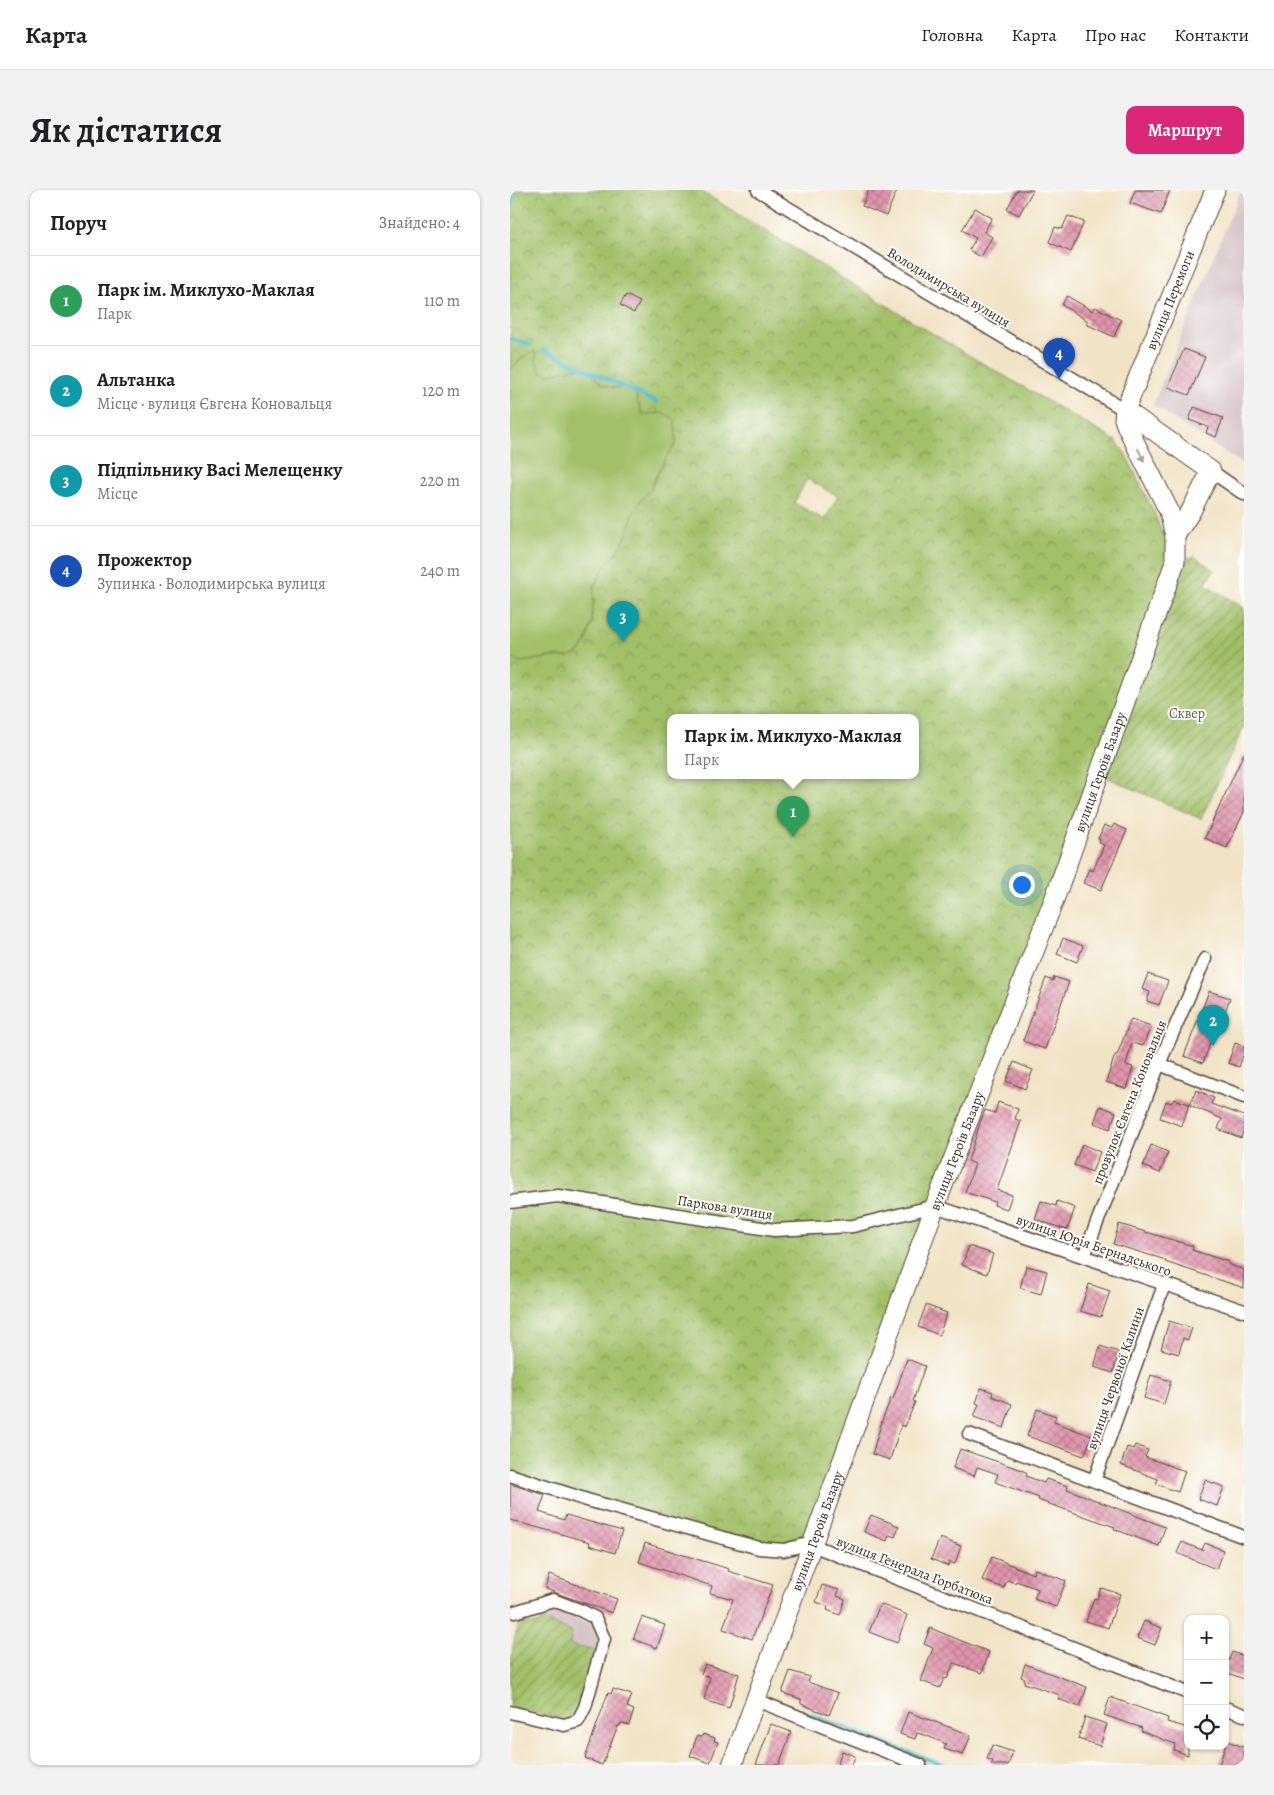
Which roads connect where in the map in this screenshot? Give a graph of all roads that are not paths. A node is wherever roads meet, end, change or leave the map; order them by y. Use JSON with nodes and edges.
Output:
{"nodes":[{"id":1,"x":758,"y":190,"type":"edge"},
{"id":2,"x":1215,"y":190,"type":"edge"},
{"id":3,"x":1125,"y":410,"type":"junction"},
{"id":4,"x":1211,"y":471,"type":"junction"},
{"id":5,"x":1244,"y":494,"type":"edge"},
{"id":6,"x":1175,"y":536,"type":"junction"},
{"id":7,"x":1205,"y":959,"type":"dead end"},
{"id":8,"x":1159,"y":1064,"type":"junction"},
{"id":9,"x":1244,"y":1098,"type":"edge"},
{"id":10,"x":510,"y":1202,"type":"edge"},
{"id":11,"x":934,"y":1206,"type":"junction"},
{"id":12,"x":1084,"y":1256,"type":"junction"},
{"id":13,"x":1164,"y":1285,"type":"junction"},
{"id":14,"x":1244,"y":1311,"type":"edge"},
{"id":15,"x":969,"y":1434,"type":"dead end"},
{"id":16,"x":510,"y":1475,"type":"edge"},
{"id":17,"x":1094,"y":1481,"type":"junction"},
{"id":18,"x":1244,"y":1537,"type":"edge"},
{"id":19,"x":812,"y":1545,"type":"junction"},
{"id":20,"x":515,"y":1612,"type":"dead end"},
{"id":21,"x":1184,"y":1691,"type":"edge"},
{"id":22,"x":756,"y":1700,"type":"junction"},
{"id":23,"x":1229,"y":1709,"type":"edge"},
{"id":24,"x":510,"y":1712,"type":"edge"},
{"id":25,"x":1244,"y":1715,"type":"edge"},
{"id":26,"x":732,"y":1765,"type":"edge"},
{"id":27,"x":920,"y":1765,"type":"edge"}],
"edges":[{"from":1,"to":3,"type":"street","name":"Володимирська вулиця"},
{"from":2,"to":3,"type":"street","name":"вулиця Перемоги"},
{"from":3,"to":4,"type":"street"},
{"from":3,"to":6,"type":"street","name":"вулиця Героїв Базару","one_way":true},
{"from":4,"to":5,"type":"street"},
{"from":4,"to":6,"type":"street"},
{"from":6,"to":11,"type":"street","name":"вулиця Героїв Базару"},
{"from":7,"to":8,"type":"street","name":"провулок Євгена Коновальця"},
{"from":8,"to":9,"type":"street"},
{"from":8,"to":12,"type":"street","name":"провулок Євгена Коновальця"},
{"from":10,"to":11,"type":"street","name":"Паркова вулиця"},
{"from":11,"to":12,"type":"street","name":"вулиця Юрія Бернадського"},
{"from":11,"to":19,"type":"street","name":"вулиця Героїв Базару"},
{"from":12,"to":13,"type":"street","name":"вулиця Юрія Бернадського"},
{"from":13,"to":14,"type":"street","name":"вулиця Юрія Бернадського"},
{"from":13,"to":17,"type":"street","name":"вулиця Червоної Калини"},
{"from":15,"to":17,"type":"street"},
{"from":16,"to":19,"type":"street"},
{"from":17,"to":18,"type":"street"},
{"from":19,"to":21,"type":"street","name":"вулиця Генерала Горбатюка"},
{"from":19,"to":22,"type":"street","name":"вулиця Героїв Базару"},
{"from":20,"to":24,"type":"street"},
{"from":22,"to":26,"type":"street","name":"вулиця Героїв Базару"},
{"from":22,"to":27,"type":"street"},
{"from":23,"to":25,"type":"street"}]}
